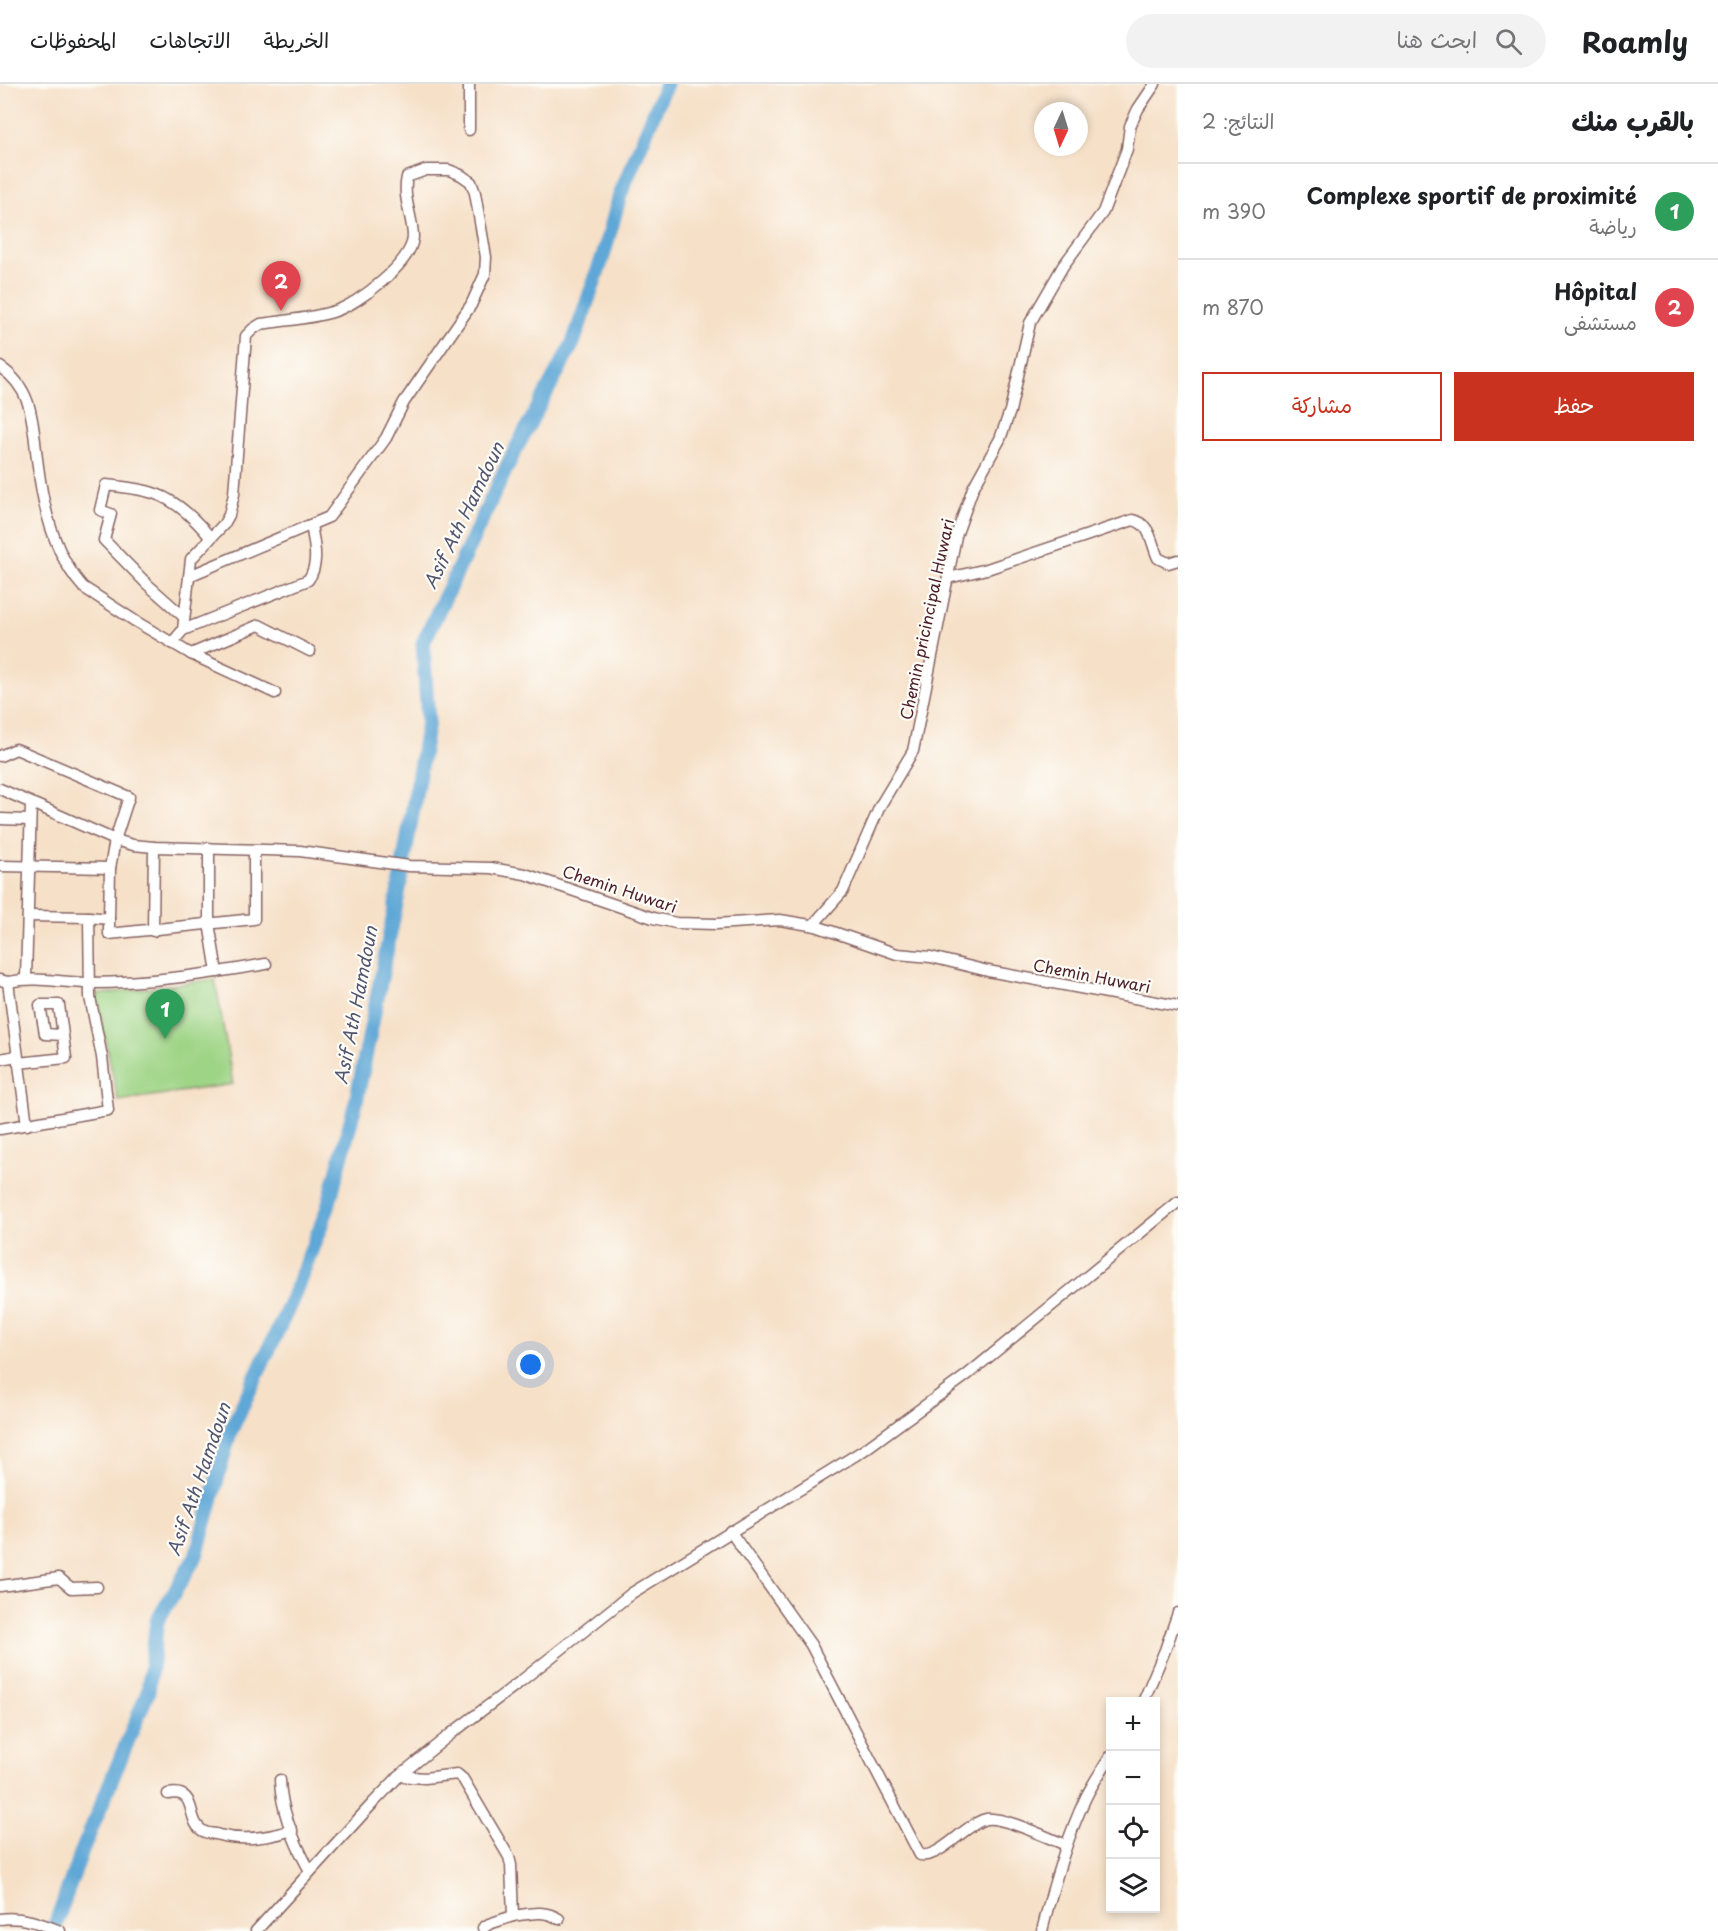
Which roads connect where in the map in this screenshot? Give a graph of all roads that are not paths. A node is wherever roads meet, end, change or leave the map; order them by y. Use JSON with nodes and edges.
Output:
{"nodes":[{"id":1,"x":469,"y":84,"type":"edge"},
{"id":2,"x":1155,"y":84,"type":"edge"},
{"id":3,"x":469,"y":130,"type":"dead end"},
{"id":4,"x":0,"y":367,"type":"edge"},
{"id":5,"x":311,"y":525,"type":"junction"},
{"id":6,"x":210,"y":537,"type":"junction"},
{"id":7,"x":1178,"y":560,"type":"edge"},
{"id":8,"x":189,"y":576,"type":"junction"},
{"id":9,"x":948,"y":578,"type":"junction"},
{"id":10,"x":184,"y":617,"type":"junction"},
{"id":11,"x":183,"y":630,"type":"junction"},
{"id":12,"x":172,"y":643,"type":"junction"},
{"id":13,"x":310,"y":651,"type":"dead end"},
{"id":14,"x":191,"y":654,"type":"junction"},
{"id":15,"x":275,"y":693,"type":"dead end"},
{"id":16,"x":0,"y":756,"type":"edge"},
{"id":17,"x":0,"y":789,"type":"edge"},
{"id":18,"x":31,"y":803,"type":"junction"},
{"id":19,"x":0,"y":819,"type":"edge"},
{"id":20,"x":30,"y":820,"type":"junction"},
{"id":21,"x":116,"y":840,"type":"junction"},
{"id":22,"x":154,"y":847,"type":"junction"},
{"id":23,"x":209,"y":848,"type":"junction"},
{"id":24,"x":254,"y":850,"type":"junction"},
{"id":25,"x":0,"y":867,"type":"edge"},
{"id":26,"x":29,"y":867,"type":"junction"},
{"id":27,"x":110,"y":868,"type":"junction"},
{"id":28,"x":29,"y":916,"type":"junction"},
{"id":29,"x":89,"y":917,"type":"junction"},
{"id":30,"x":109,"y":919,"type":"junction"},
{"id":31,"x":209,"y":923,"type":"junction"},
{"id":32,"x":813,"y":925,"type":"junction"},
{"id":33,"x":153,"y":931,"type":"junction"},
{"id":34,"x":266,"y":964,"type":"dead end"},
{"id":35,"x":218,"y":972,"type":"junction"},
{"id":36,"x":26,"y":978,"type":"junction"},
{"id":37,"x":4,"y":981,"type":"edge"},
{"id":38,"x":89,"y":983,"type":"junction"},
{"id":39,"x":1178,"y":1006,"type":"edge"},
{"id":40,"x":63,"y":1035,"type":"dead end"},
{"id":41,"x":0,"y":1059,"type":"edge"},
{"id":42,"x":18,"y":1060,"type":"junction"},
{"id":43,"x":27,"y":1125,"type":"junction"},
{"id":44,"x":0,"y":1129,"type":"edge"},
{"id":45,"x":1178,"y":1202,"type":"edge"},
{"id":46,"x":730,"y":1531,"type":"junction"},
{"id":47,"x":0,"y":1586,"type":"edge"},
{"id":48,"x":97,"y":1587,"type":"dead end"},
{"id":49,"x":1178,"y":1613,"type":"edge"},
{"id":50,"x":1145,"y":1697,"type":"edge"},
{"id":51,"x":1106,"y":1764,"type":"edge"},
{"id":52,"x":399,"y":1776,"type":"junction"},
{"id":53,"x":280,"y":1780,"type":"dead end"},
{"id":54,"x":168,"y":1794,"type":"dead end"},
{"id":55,"x":292,"y":1830,"type":"junction"},
{"id":56,"x":1066,"y":1845,"type":"junction"},
{"id":57,"x":310,"y":1871,"type":"junction"},
{"id":58,"x":513,"y":1916,"type":"junction"},
{"id":59,"x":0,"y":1919,"type":"edge"},
{"id":60,"x":559,"y":1919,"type":"dead end"},
{"id":61,"x":483,"y":1929,"type":"dead end"},
{"id":62,"x":60,"y":1931,"type":"edge"},
{"id":63,"x":256,"y":1931,"type":"edge"},
{"id":64,"x":1042,"y":1931,"type":"edge"}],
"edges":[{"from":1,"to":3,"type":"street"},
{"from":2,"to":9,"type":"street","name":"Chemin pricincipal Huwari"},
{"from":4,"to":12,"type":"street"},
{"from":5,"to":6,"type":"street"},
{"from":5,"to":8,"type":"street"},
{"from":5,"to":11,"type":"street"},
{"from":6,"to":8,"type":"street"},
{"from":6,"to":10,"type":"street"},
{"from":7,"to":9,"type":"street"},
{"from":8,"to":10,"type":"street"},
{"from":9,"to":32,"type":"street","name":"Chemin pricincipal Huwari"},
{"from":10,"to":11,"type":"street"},
{"from":11,"to":12,"type":"street"},
{"from":12,"to":14,"type":"street"},
{"from":13,"to":14,"type":"street"},
{"from":14,"to":15,"type":"street"},
{"from":16,"to":21,"type":"street"},
{"from":17,"to":18,"type":"street","name":"Chemin Huwari"},
{"from":18,"to":20,"type":"street"},
{"from":18,"to":21,"type":"street","name":"Chemin Huwari"},
{"from":19,"to":20,"type":"street"},
{"from":20,"to":26,"type":"street"},
{"from":21,"to":22,"type":"street","name":"Chemin Huwari"},
{"from":21,"to":27,"type":"street"},
{"from":22,"to":23,"type":"street","name":"Chemin Huwari"},
{"from":22,"to":33,"type":"street"},
{"from":23,"to":24,"type":"street","name":"Chemin Huwari"},
{"from":23,"to":31,"type":"street"},
{"from":24,"to":31,"type":"street"},
{"from":24,"to":32,"type":"street","name":"Chemin Huwari"},
{"from":25,"to":26,"type":"street"},
{"from":26,"to":27,"type":"street"},
{"from":26,"to":28,"type":"street"},
{"from":27,"to":30,"type":"street"},
{"from":28,"to":29,"type":"street"},
{"from":28,"to":36,"type":"street"},
{"from":29,"to":30,"type":"street"},
{"from":29,"to":38,"type":"street"},
{"from":30,"to":33,"type":"street"},
{"from":31,"to":33,"type":"street"},
{"from":31,"to":35,"type":"street"},
{"from":32,"to":39,"type":"street","name":"Chemin Huwari"},
{"from":34,"to":35,"type":"street"},
{"from":35,"to":38,"type":"street"},
{"from":36,"to":37,"type":"street"},
{"from":36,"to":38,"type":"street"},
{"from":37,"to":42,"type":"street"},
{"from":38,"to":43,"type":"street"},
{"from":40,"to":42,"type":"street"},
{"from":41,"to":42,"type":"street"},
{"from":42,"to":43,"type":"street"},
{"from":43,"to":44,"type":"street"},
{"from":45,"to":46,"type":"street"},
{"from":46,"to":52,"type":"street"},
{"from":46,"to":56,"type":"street"},
{"from":47,"to":48,"type":"street"},
{"from":49,"to":50,"type":"street"},
{"from":51,"to":56,"type":"street"},
{"from":52,"to":57,"type":"street"},
{"from":52,"to":58,"type":"street"},
{"from":53,"to":55,"type":"street"},
{"from":54,"to":55,"type":"street"},
{"from":55,"to":57,"type":"street"},
{"from":56,"to":64,"type":"street"},
{"from":57,"to":63,"type":"street"},
{"from":58,"to":60,"type":"street"},
{"from":58,"to":61,"type":"street"},
{"from":59,"to":62,"type":"street"}]}
